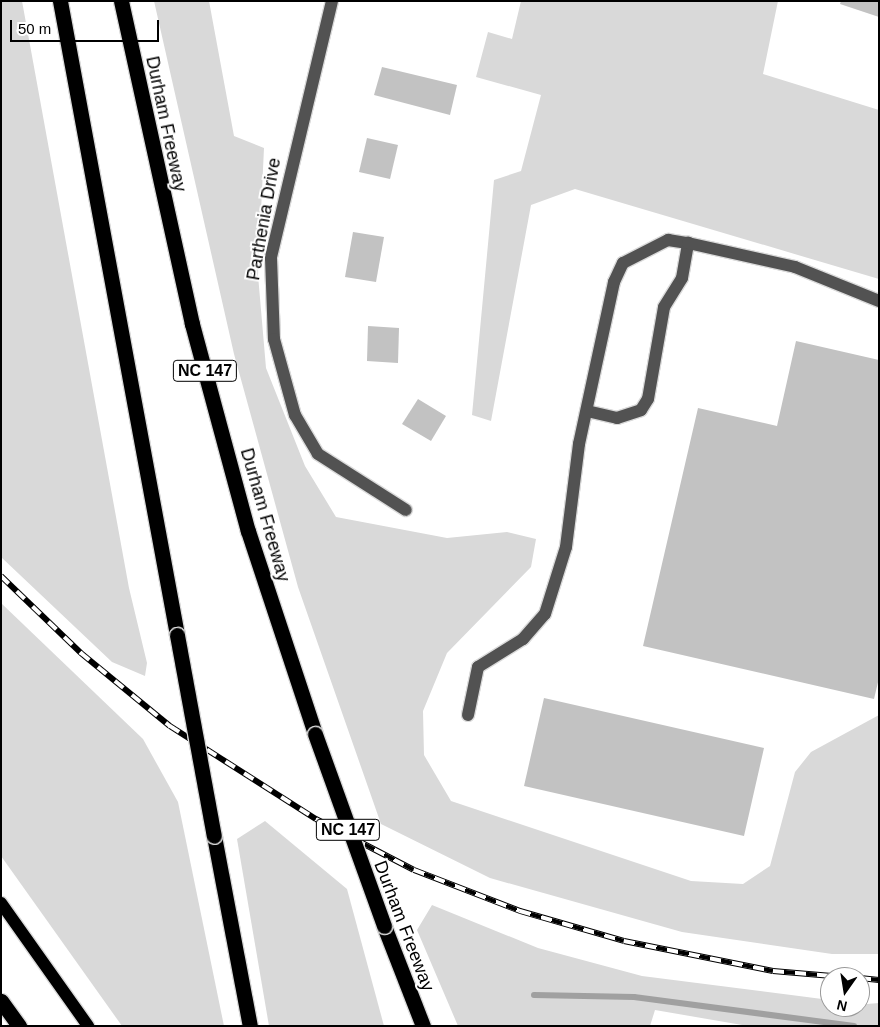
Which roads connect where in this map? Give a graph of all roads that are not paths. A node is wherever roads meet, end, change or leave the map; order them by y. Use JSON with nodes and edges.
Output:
{"nodes":[{"id":1,"x":60,"y":1,"type":"edge"},
{"id":2,"x":121,"y":1,"type":"edge"},
{"id":3,"x":332,"y":1,"type":"edge"},
{"id":4,"x":688,"y":243,"type":"junction"},
{"id":5,"x":879,"y":301,"type":"edge"},
{"id":6,"x":587,"y":411,"type":"junction"},
{"id":7,"x":406,"y":510,"type":"dead end"},
{"id":8,"x":468,"y":715,"type":"dead end"},
{"id":9,"x":1,"y":903,"type":"edge"},
{"id":10,"x":1,"y":1001,"type":"edge"},
{"id":11,"x":19,"y":1026,"type":"edge"},
{"id":12,"x":88,"y":1026,"type":"edge"},
{"id":13,"x":250,"y":1026,"type":"edge"},
{"id":14,"x":423,"y":1026,"type":"edge"}],
"edges":[{"from":1,"to":13,"type":"highway","bridge":true},
{"from":2,"to":14,"type":"highway","name":"Durham Freeway","number":"NC 147","bridge":true},
{"from":3,"to":7,"type":"street","name":"Parthenia Drive"},
{"from":4,"to":5,"type":"street"},
{"from":4,"to":6,"type":"street"},
{"from":4,"to":6,"type":"street"},
{"from":6,"to":8,"type":"street"},
{"from":9,"to":12,"type":"main road"},
{"from":10,"to":11,"type":"highway"}]}
